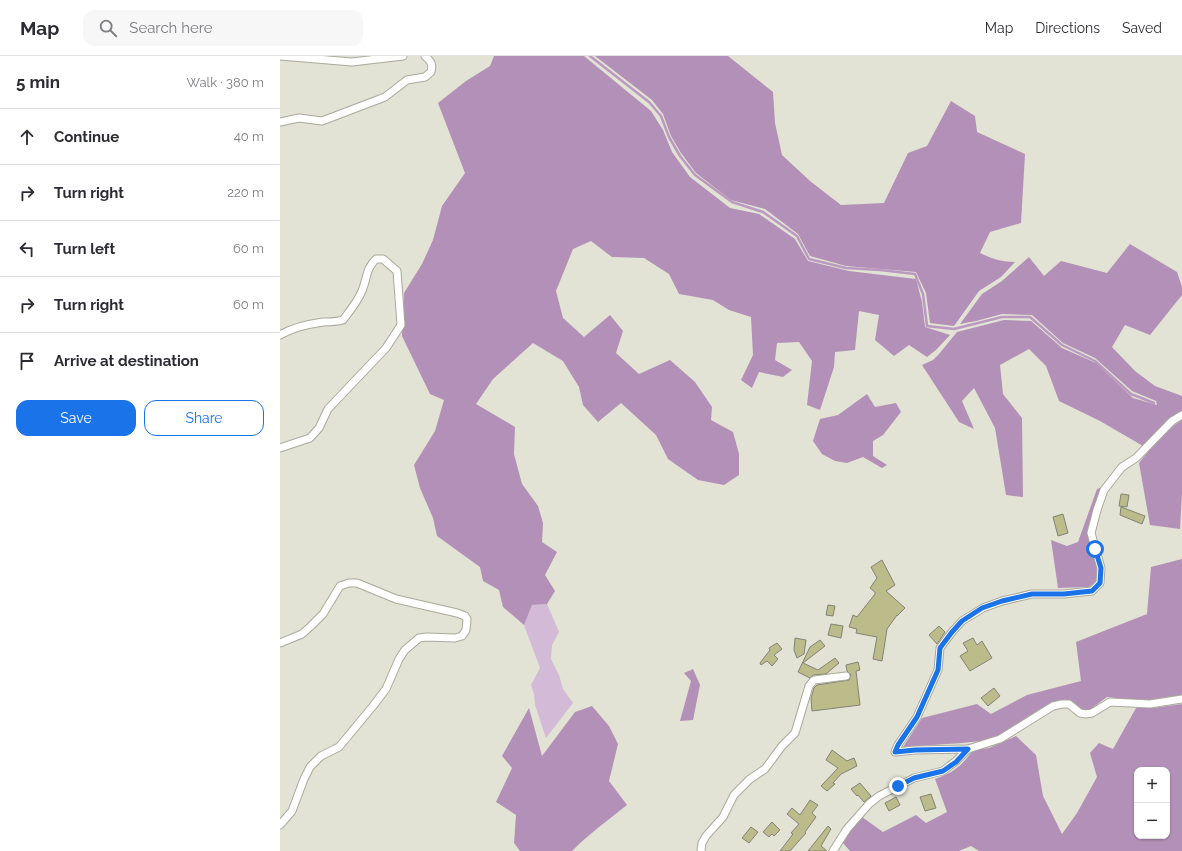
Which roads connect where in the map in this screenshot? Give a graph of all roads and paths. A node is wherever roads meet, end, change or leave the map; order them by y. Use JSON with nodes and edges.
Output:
{"nodes":[{"id":1,"x":280,"y":56,"type":"edge"},
{"id":2,"x":403,"y":56,"type":"edge"},
{"id":3,"x":425,"y":56,"type":"edge"},
{"id":4,"x":280,"y":122,"type":"edge"},
{"id":5,"x":280,"y":335,"type":"edge"},
{"id":6,"x":1182,"y":415,"type":"edge"},
{"id":7,"x":280,"y":448,"type":"edge"},
{"id":8,"x":280,"y":643,"type":"edge"},
{"id":9,"x":846,"y":676,"type":"dead end"},
{"id":10,"x":1182,"y":699,"type":"edge"},
{"id":11,"x":968,"y":749,"type":"junction"},
{"id":12,"x":280,"y":825,"type":"edge"},
{"id":13,"x":701,"y":851,"type":"edge"},
{"id":14,"x":833,"y":851,"type":"edge"}],
"edges":[{"from":1,"to":2,"type":"street"},
{"from":3,"to":4,"type":"street"},
{"from":5,"to":7,"type":"street"},
{"from":6,"to":11,"type":"street"},
{"from":8,"to":12,"type":"street"},
{"from":9,"to":13,"type":"street"},
{"from":10,"to":11,"type":"street"},
{"from":11,"to":14,"type":"street"}]}
